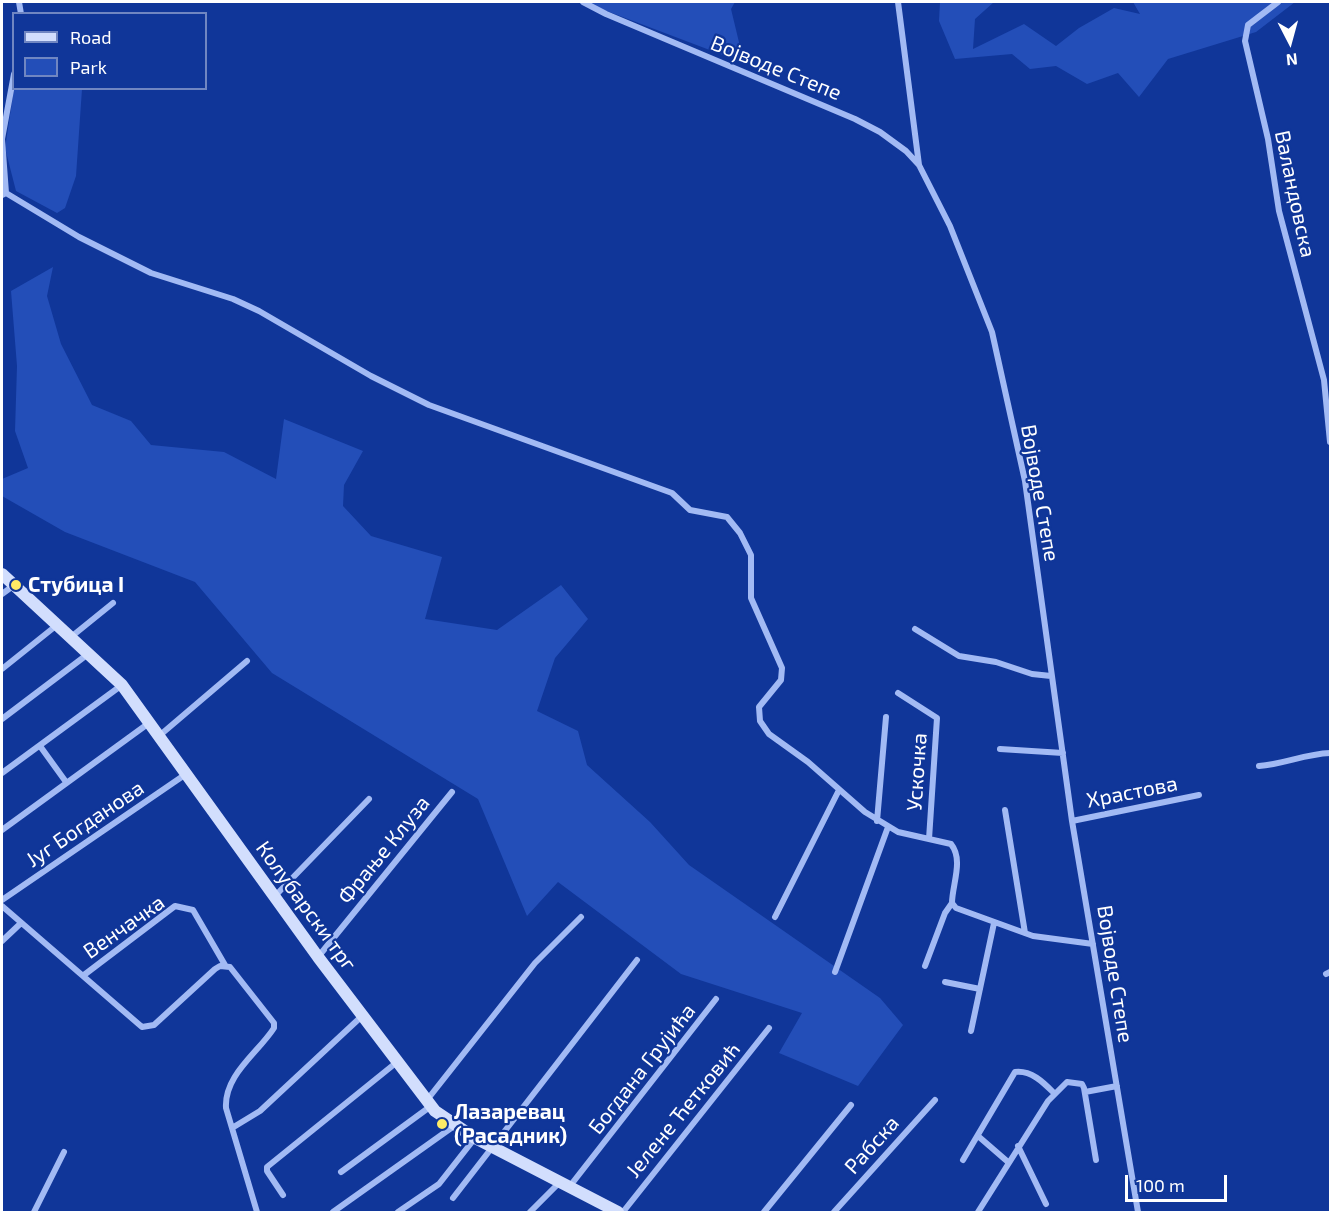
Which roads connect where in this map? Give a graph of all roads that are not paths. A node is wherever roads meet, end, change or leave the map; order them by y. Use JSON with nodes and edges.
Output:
{"nodes":[{"id":1,"x":583,"y":2,"type":"edge"},
{"id":2,"x":898,"y":2,"type":"edge"},
{"id":3,"x":1278,"y":2,"type":"edge"},
{"id":4,"x":12,"y":85,"type":"edge"},
{"id":5,"x":919,"y":165,"type":"junction"},
{"id":6,"x":4,"y":194,"type":"edge"},
{"id":7,"x":1330,"y":442,"type":"edge"},
{"id":8,"x":2,"y":574,"type":"edge"},
{"id":9,"x":13,"y":586,"type":"junction"},
{"id":10,"x":2,"y":594,"type":"edge"},
{"id":11,"x":113,"y":603,"type":"dead end"},
{"id":12,"x":57,"y":625,"type":"junction"},
{"id":13,"x":915,"y":629,"type":"dead end"},
{"id":14,"x":70,"y":637,"type":"junction"},
{"id":15,"x":89,"y":654,"type":"junction"},
{"id":16,"x":247,"y":661,"type":"dead end"},
{"id":17,"x":2,"y":669,"type":"edge"},
{"id":18,"x":1051,"y":676,"type":"junction"},
{"id":19,"x":122,"y":685,"type":"junction"},
{"id":20,"x":898,"y":693,"type":"dead end"},
{"id":21,"x":886,"y":717,"type":"dead end"},
{"id":22,"x":2,"y":718,"type":"edge"},
{"id":23,"x":150,"y":722,"type":"junction"},
{"id":24,"x":159,"y":736,"type":"junction"},
{"id":25,"x":40,"y":746,"type":"junction"},
{"id":26,"x":1000,"y":749,"type":"dead end"},
{"id":27,"x":1063,"y":753,"type":"junction"},
{"id":28,"x":1330,"y":753,"type":"edge"},
{"id":29,"x":1258,"y":766,"type":"dead end"},
{"id":30,"x":2,"y":773,"type":"edge"},
{"id":31,"x":186,"y":774,"type":"junction"},
{"id":32,"x":66,"y":782,"type":"junction"},
{"id":33,"x":839,"y":790,"type":"junction"},
{"id":34,"x":452,"y":792,"type":"dead end"},
{"id":35,"x":1198,"y":795,"type":"dead end"},
{"id":36,"x":369,"y":799,"type":"dead end"},
{"id":37,"x":1005,"y":810,"type":"dead end"},
{"id":38,"x":877,"y":821,"type":"junction"},
{"id":39,"x":1072,"y":821,"type":"junction"},
{"id":40,"x":888,"y":827,"type":"junction"},
{"id":41,"x":2,"y":830,"type":"edge"},
{"id":42,"x":929,"y":839,"type":"junction"},
{"id":43,"x":274,"y":896,"type":"junction"},
{"id":44,"x":2,"y":900,"type":"edge"},
{"id":45,"x":952,"y":903,"type":"junction"},
{"id":46,"x":2,"y":906,"type":"edge"},
{"id":47,"x":581,"y":917,"type":"dead end"},
{"id":48,"x":775,"y":917,"type":"dead end"},
{"id":49,"x":994,"y":923,"type":"junction"},
{"id":50,"x":20,"y":924,"type":"junction"},
{"id":51,"x":1025,"y":933,"type":"junction"},
{"id":52,"x":2,"y":941,"type":"edge"},
{"id":53,"x":1093,"y":944,"type":"junction"},
{"id":54,"x":318,"y":957,"type":"junction"},
{"id":55,"x":637,"y":960,"type":"dead end"},
{"id":56,"x":225,"y":965,"type":"junction"},
{"id":57,"x":925,"y":966,"type":"dead end"},
{"id":58,"x":835,"y":972,"type":"dead end"},
{"id":59,"x":84,"y":975,"type":"junction"},
{"id":60,"x":945,"y":982,"type":"dead end"},
{"id":61,"x":980,"y":989,"type":"junction"},
{"id":62,"x":716,"y":999,"type":"dead end"},
{"id":63,"x":362,"y":1016,"type":"junction"},
{"id":64,"x":769,"y":1028,"type":"dead end"},
{"id":65,"x":971,"y":1031,"type":"dead end"},
{"id":66,"x":396,"y":1062,"type":"junction"},
{"id":67,"x":1117,"y":1086,"type":"junction"},
{"id":68,"x":1085,"y":1090,"type":"junction"},
{"id":69,"x":1054,"y":1093,"type":"junction"},
{"id":70,"x":935,"y":1100,"type":"dead end"},
{"id":71,"x":429,"y":1103,"type":"junction"},
{"id":72,"x":851,"y":1105,"type":"dead end"},
{"id":73,"x":454,"y":1126,"type":"junction"},
{"id":74,"x":232,"y":1128,"type":"junction"},
{"id":75,"x":978,"y":1136,"type":"junction"},
{"id":76,"x":475,"y":1138,"type":"junction"},
{"id":77,"x":1018,"y":1146,"type":"junction"},
{"id":78,"x":493,"y":1147,"type":"junction"},
{"id":79,"x":64,"y":1152,"type":"dead end"},
{"id":80,"x":963,"y":1160,"type":"dead end"},
{"id":81,"x":1096,"y":1160,"type":"dead end"},
{"id":82,"x":1008,"y":1162,"type":"junction"},
{"id":83,"x":341,"y":1172,"type":"dead end"},
{"id":84,"x":565,"y":1184,"type":"junction"},
{"id":85,"x":283,"y":1195,"type":"dead end"},
{"id":86,"x":453,"y":1198,"type":"dead end"},
{"id":87,"x":1046,"y":1204,"type":"dead end"},
{"id":88,"x":34,"y":1212,"type":"edge"},
{"id":89,"x":257,"y":1212,"type":"edge"},
{"id":90,"x":333,"y":1212,"type":"edge"},
{"id":91,"x":398,"y":1212,"type":"edge"},
{"id":92,"x":530,"y":1212,"type":"edge"},
{"id":93,"x":618,"y":1212,"type":"edge"},
{"id":94,"x":623,"y":1212,"type":"edge"},
{"id":95,"x":764,"y":1212,"type":"edge"},
{"id":96,"x":834,"y":1212,"type":"edge"},
{"id":97,"x":978,"y":1212,"type":"edge"},
{"id":98,"x":1138,"y":1212,"type":"edge"}],
"edges":[{"from":1,"to":5,"type":"street","name":"Војводе Степе"},
{"from":2,"to":5,"type":"street"},
{"from":3,"to":7,"type":"street","name":"Валандовска"},
{"from":4,"to":6,"type":"street"},
{"from":5,"to":18,"type":"street","name":"Војводе Степе"},
{"from":6,"to":33,"type":"street"},
{"from":8,"to":9,"type":"street","name":"Колубарски трг"},
{"from":9,"to":10,"type":"street"},
{"from":9,"to":12,"type":"street","name":"Колубарски трг"},
{"from":11,"to":14,"type":"street"},
{"from":12,"to":14,"type":"street","name":"Колубарски трг"},
{"from":12,"to":17,"type":"street"},
{"from":13,"to":18,"type":"street"},
{"from":14,"to":15,"type":"street","name":"Колубарски трг"},
{"from":15,"to":19,"type":"street","name":"Колубарски трг"},
{"from":15,"to":22,"type":"street"},
{"from":16,"to":24,"type":"street"},
{"from":18,"to":27,"type":"street","name":"Војводе Степе"},
{"from":19,"to":23,"type":"street","name":"Колубарски трг"},
{"from":19,"to":25,"type":"street"},
{"from":20,"to":42,"type":"street","name":"Ускочка"},
{"from":21,"to":38,"type":"street"},
{"from":23,"to":24,"type":"street","name":"Колубарски трг"},
{"from":23,"to":32,"type":"street"},
{"from":24,"to":31,"type":"street","name":"Колубарски трг"},
{"from":25,"to":30,"type":"street"},
{"from":25,"to":32,"type":"street"},
{"from":26,"to":27,"type":"street"},
{"from":27,"to":39,"type":"street","name":"Војводе Степе"},
{"from":28,"to":29,"type":"street"},
{"from":31,"to":43,"type":"street","name":"Колубарски трг"},
{"from":31,"to":44,"type":"street","name":"Југ Богданова"},
{"from":32,"to":41,"type":"street"},
{"from":33,"to":38,"type":"street"},
{"from":33,"to":48,"type":"street"},
{"from":34,"to":54,"type":"street","name":"Фрање Клуза"},
{"from":35,"to":39,"type":"street","name":"Храстова"},
{"from":36,"to":43,"type":"street"},
{"from":37,"to":51,"type":"street"},
{"from":38,"to":40,"type":"street"},
{"from":39,"to":53,"type":"street","name":"Војводе Степе"},
{"from":40,"to":42,"type":"street"},
{"from":40,"to":58,"type":"street"},
{"from":42,"to":45,"type":"street"},
{"from":43,"to":54,"type":"street","name":"Колубарски трг"},
{"from":45,"to":49,"type":"street"},
{"from":45,"to":57,"type":"street"},
{"from":46,"to":50,"type":"street"},
{"from":47,"to":71,"type":"street"},
{"from":49,"to":51,"type":"street"},
{"from":49,"to":61,"type":"street"},
{"from":50,"to":52,"type":"street"},
{"from":50,"to":59,"type":"street"},
{"from":51,"to":53,"type":"street"},
{"from":53,"to":67,"type":"street","name":"Војводе Степе"},
{"from":54,"to":63,"type":"street","name":"Колубарски трг"},
{"from":55,"to":78,"type":"street"},
{"from":56,"to":59,"type":"street"},
{"from":56,"to":59,"type":"street","name":"Венчачка"},
{"from":56,"to":74,"type":"street"},
{"from":60,"to":61,"type":"street"},
{"from":61,"to":65,"type":"street"},
{"from":62,"to":84,"type":"street","name":"Богдана Грујића"},
{"from":63,"to":66,"type":"street","name":"Колубарски трг"},
{"from":63,"to":74,"type":"street"},
{"from":64,"to":94,"type":"street","name":"Јелене Ћетковић"},
{"from":66,"to":71,"type":"street","name":"Колубарски трг"},
{"from":66,"to":85,"type":"street"},
{"from":67,"to":68,"type":"street"},
{"from":67,"to":98,"type":"street","name":"Војводе Степе"},
{"from":68,"to":69,"type":"street"},
{"from":68,"to":81,"type":"street"},
{"from":69,"to":75,"type":"street"},
{"from":69,"to":77,"type":"street"},
{"from":70,"to":96,"type":"street","name":"Рабска"},
{"from":71,"to":73,"type":"street","name":"Колубарски трг"},
{"from":71,"to":83,"type":"street"},
{"from":72,"to":95,"type":"street"},
{"from":73,"to":76,"type":"street","name":"Колубарски трг"},
{"from":73,"to":90,"type":"street"},
{"from":74,"to":89,"type":"street"},
{"from":75,"to":80,"type":"street"},
{"from":75,"to":82,"type":"street"},
{"from":76,"to":78,"type":"street","name":"Колубарски трг"},
{"from":76,"to":91,"type":"street"},
{"from":77,"to":82,"type":"street"},
{"from":77,"to":87,"type":"street"},
{"from":78,"to":84,"type":"street","name":"Колубарски трг"},
{"from":78,"to":86,"type":"street"},
{"from":79,"to":88,"type":"street"},
{"from":82,"to":97,"type":"street"},
{"from":84,"to":92,"type":"street","name":"Богдана Грујића"},
{"from":84,"to":93,"type":"street","name":"Колубарски трг"}]}
